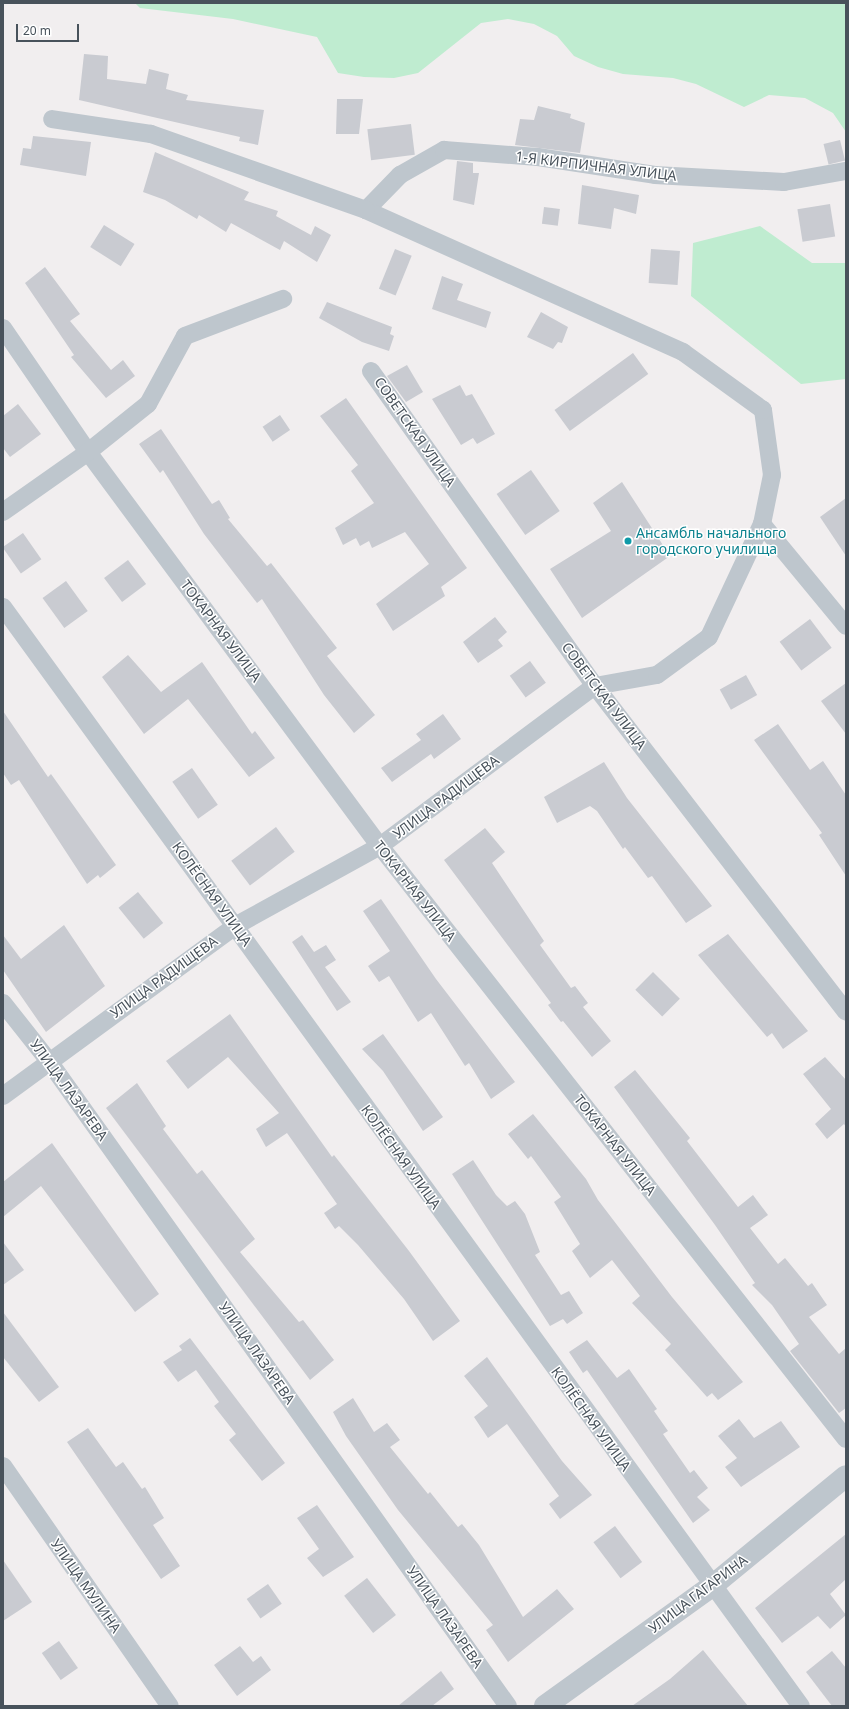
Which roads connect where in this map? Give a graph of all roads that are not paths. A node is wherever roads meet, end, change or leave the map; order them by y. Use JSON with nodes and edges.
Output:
{"nodes":[{"id":1,"x":52,"y":119,"type":"dead end"},
{"id":2,"x":846,"y":171,"type":"edge"},
{"id":3,"x":366,"y":210,"type":"junction"},
{"id":4,"x":283,"y":298,"type":"dead end"},
{"id":5,"x":3,"y":328,"type":"edge"},
{"id":6,"x":371,"y":371,"type":"dead end"},
{"id":7,"x":88,"y":452,"type":"junction"},
{"id":8,"x":3,"y":512,"type":"edge"},
{"id":9,"x":762,"y":524,"type":"junction"},
{"id":10,"x":3,"y":607,"type":"edge"},
{"id":11,"x":846,"y":626,"type":"edge"},
{"id":12,"x":595,"y":686,"type":"junction"},
{"id":13,"x":380,"y":846,"type":"junction"},
{"id":14,"x":235,"y":926,"type":"junction"},
{"id":15,"x":3,"y":1003,"type":"edge"},
{"id":16,"x":846,"y":1012,"type":"edge"},
{"id":17,"x":48,"y":1060,"type":"junction"},
{"id":18,"x":3,"y":1096,"type":"edge"},
{"id":19,"x":846,"y":1439,"type":"edge"},
{"id":20,"x":3,"y":1466,"type":"edge"},
{"id":21,"x":846,"y":1476,"type":"edge"},
{"id":22,"x":712,"y":1586,"type":"junction"},
{"id":23,"x":170,"y":1706,"type":"edge"},
{"id":24,"x":508,"y":1706,"type":"edge"},
{"id":25,"x":545,"y":1706,"type":"edge"},
{"id":26,"x":801,"y":1706,"type":"edge"}],
"edges":[{"from":1,"to":3,"type":"street","name":"УЛИЦА РАДИЩЕВА"},
{"from":2,"to":3,"type":"street","name":"1-Я КИРПИЧНАЯ УЛИЦА"},
{"from":3,"to":9,"type":"street","name":"УЛИЦА РАДИЩЕВА"},
{"from":4,"to":7,"type":"street"},
{"from":5,"to":7,"type":"street","name":"ТОКАРНАЯ УЛИЦА"},
{"from":6,"to":12,"type":"street","name":"СОВЕТСКАЯ УЛИЦА"},
{"from":7,"to":8,"type":"street"},
{"from":7,"to":13,"type":"street","name":"ТОКАРНАЯ УЛИЦА"},
{"from":9,"to":11,"type":"street"},
{"from":9,"to":12,"type":"street","name":"УЛИЦА РАДИЩЕВА"},
{"from":10,"to":14,"type":"street","name":"КОЛЁСНАЯ УЛИЦА"},
{"from":12,"to":13,"type":"street","name":"УЛИЦА РАДИЩЕВА"},
{"from":12,"to":16,"type":"street","name":"СОВЕТСКАЯ УЛИЦА"},
{"from":13,"to":14,"type":"street","name":"УЛИЦА РАДИЩЕВА"},
{"from":13,"to":19,"type":"street","name":"ТОКАРНАЯ УЛИЦА"},
{"from":14,"to":17,"type":"street","name":"УЛИЦА РАДИЩЕВА"},
{"from":14,"to":22,"type":"street","name":"КОЛЁСНАЯ УЛИЦА"},
{"from":15,"to":17,"type":"street","name":"УЛИЦА ЛАЗАРЕВА"},
{"from":17,"to":18,"type":"street","name":"УЛИЦА РАДИЩЕВА"},
{"from":17,"to":24,"type":"street","name":"УЛИЦА ЛАЗАРЕВА"},
{"from":20,"to":23,"type":"street","name":"УЛИЦА МУЛИНА"},
{"from":21,"to":22,"type":"street","name":"УЛИЦА ГАГАРИНА"},
{"from":22,"to":25,"type":"street","name":"УЛИЦА ГАГАРИНА"},
{"from":22,"to":26,"type":"street","name":"КОЛЁСНАЯ УЛИЦА"}]}
